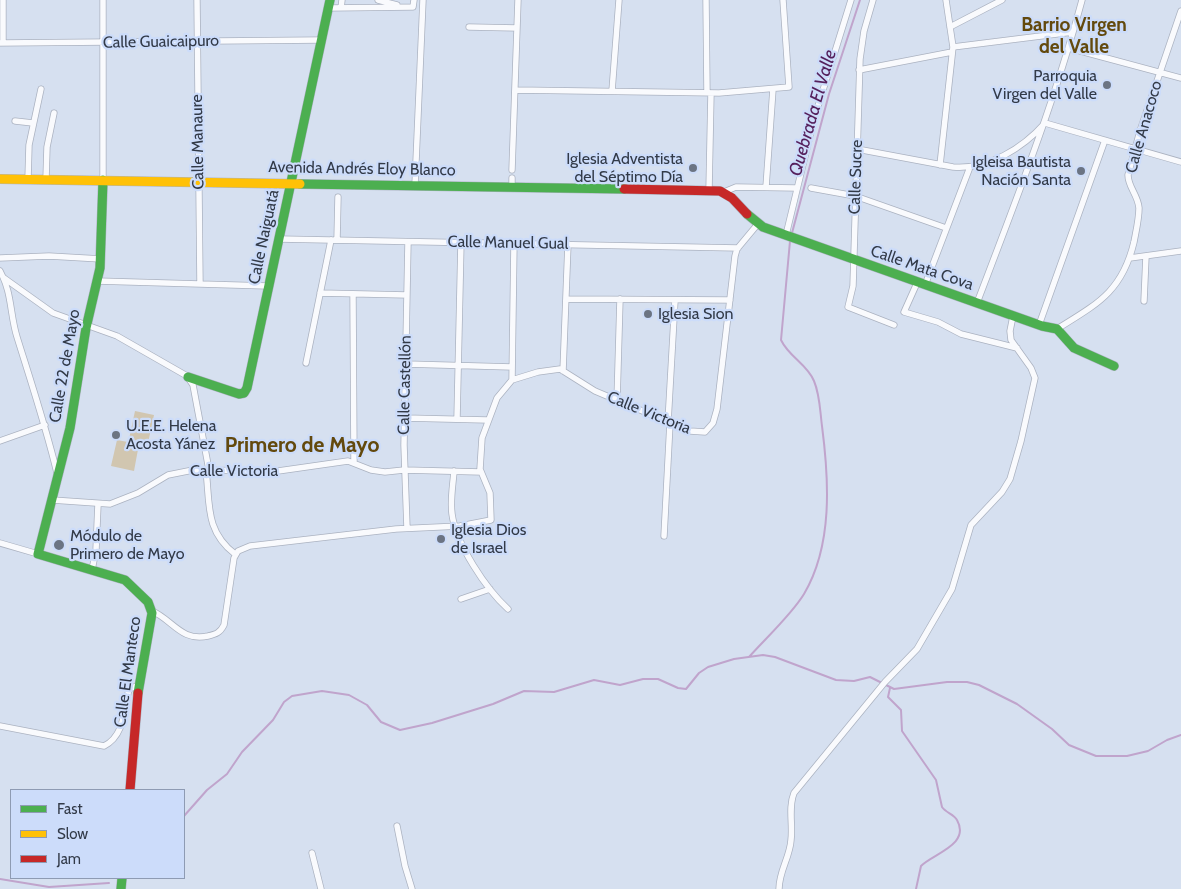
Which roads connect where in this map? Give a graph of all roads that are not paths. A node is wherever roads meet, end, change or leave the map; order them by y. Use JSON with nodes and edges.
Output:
{"nodes":[{"id":1,"x":3,"y":0,"type":"edge"},
{"id":2,"x":102,"y":0,"type":"edge"},
{"id":3,"x":197,"y":0,"type":"edge"},
{"id":4,"x":342,"y":0,"type":"edge"},
{"id":5,"x":378,"y":0,"type":"edge"},
{"id":6,"x":414,"y":0,"type":"edge"},
{"id":7,"x":422,"y":0,"type":"edge"},
{"id":8,"x":518,"y":0,"type":"edge"},
{"id":9,"x":619,"y":0,"type":"edge"},
{"id":10,"x":706,"y":0,"type":"edge"},
{"id":11,"x":783,"y":0,"type":"edge"},
{"id":12,"x":851,"y":0,"type":"edge"},
{"id":13,"x":874,"y":0,"type":"edge"},
{"id":14,"x":946,"y":0,"type":"edge"},
{"id":15,"x":1002,"y":0,"type":"edge"},
{"id":16,"x":1082,"y":0,"type":"edge"},
{"id":17,"x":330,"y":4,"type":"edge"},
{"id":18,"x":404,"y":7,"type":"junction"},
{"id":19,"x":341,"y":8,"type":"junction"},
{"id":20,"x":1181,"y":11,"type":"edge"},
{"id":21,"x":469,"y":27,"type":"dead end"},
{"id":22,"x":950,"y":27,"type":"junction"},
{"id":23,"x":516,"y":28,"type":"junction"},
{"id":24,"x":1074,"y":32,"type":"junction"},
{"id":25,"x":322,"y":40,"type":"junction"},
{"id":26,"x":103,"y":42,"type":"junction"},
{"id":27,"x":197,"y":42,"type":"junction"},
{"id":28,"x":2,"y":43,"type":"edge"},
{"id":29,"x":1069,"y":48,"type":"junction"},
{"id":30,"x":953,"y":50,"type":"junction"},
{"id":31,"x":859,"y":70,"type":"junction"},
{"id":32,"x":1160,"y":72,"type":"junction"},
{"id":33,"x":1181,"y":78,"type":"edge"},
{"id":34,"x":41,"y":89,"type":"dead end"},
{"id":35,"x":773,"y":89,"type":"junction"},
{"id":36,"x":514,"y":90,"type":"junction"},
{"id":37,"x":612,"y":91,"type":"junction"},
{"id":38,"x":709,"y":93,"type":"junction"},
{"id":39,"x":54,"y":113,"type":"dead end"},
{"id":40,"x":15,"y":121,"type":"dead end"},
{"id":41,"x":1045,"y":122,"type":"junction"},
{"id":42,"x":33,"y":123,"type":"junction"},
{"id":43,"x":1105,"y":140,"type":"junction"},
{"id":44,"x":857,"y":149,"type":"junction"},
{"id":45,"x":1135,"y":149,"type":"junction"},
{"id":46,"x":1181,"y":162,"type":"edge"},
{"id":47,"x":940,"y":165,"type":"junction"},
{"id":48,"x":970,"y":167,"type":"junction"},
{"id":49,"x":512,"y":170,"type":"dead end"},
{"id":50,"x":0,"y":179,"type":"edge"},
{"id":51,"x":28,"y":179,"type":"junction"},
{"id":52,"x":46,"y":180,"type":"junction"},
{"id":53,"x":103,"y":180,"type":"junction"},
{"id":54,"x":198,"y":182,"type":"junction"},
{"id":55,"x":290,"y":184,"type":"junction"},
{"id":56,"x":416,"y":185,"type":"junction"},
{"id":57,"x":766,"y":187,"type":"junction"},
{"id":58,"x":796,"y":188,"type":"junction"},
{"id":59,"x":811,"y":188,"type":"dead end"},
{"id":60,"x":709,"y":190,"type":"junction"},
{"id":61,"x":724,"y":192,"type":"junction"},
{"id":62,"x":855,"y":196,"type":"junction"},
{"id":63,"x":338,"y":197,"type":"dead end"},
{"id":64,"x":757,"y":224,"type":"junction"},
{"id":65,"x":946,"y":228,"type":"junction"},
{"id":66,"x":786,"y":236,"type":"junction"},
{"id":67,"x":279,"y":239,"type":"junction"},
{"id":68,"x":334,"y":240,"type":"junction"},
{"id":69,"x":408,"y":242,"type":"junction"},
{"id":70,"x":461,"y":242,"type":"junction"},
{"id":71,"x":514,"y":243,"type":"junction"},
{"id":72,"x":568,"y":244,"type":"junction"},
{"id":73,"x":738,"y":248,"type":"junction"},
{"id":74,"x":1181,"y":251,"type":"edge"},
{"id":75,"x":1146,"y":256,"type":"junction"},
{"id":76,"x":0,"y":258,"type":"edge"},
{"id":77,"x":1130,"y":258,"type":"junction"},
{"id":78,"x":100,"y":259,"type":"junction"},
{"id":79,"x":853,"y":260,"type":"junction"},
{"id":80,"x":0,"y":271,"type":"edge"},
{"id":81,"x":4,"y":278,"type":"junction"},
{"id":82,"x":97,"y":281,"type":"junction"},
{"id":83,"x":200,"y":284,"type":"junction"},
{"id":84,"x":921,"y":284,"type":"junction"},
{"id":85,"x":268,"y":286,"type":"junction"},
{"id":86,"x":320,"y":293,"type":"junction"},
{"id":87,"x":353,"y":294,"type":"junction"},
{"id":88,"x":407,"y":295,"type":"junction"},
{"id":89,"x":566,"y":299,"type":"junction"},
{"id":90,"x":620,"y":299,"type":"junction"},
{"id":91,"x":675,"y":300,"type":"junction"},
{"id":92,"x":730,"y":300,"type":"junction"},
{"id":93,"x":1144,"y":301,"type":"dead end"},
{"id":94,"x":977,"y":304,"type":"junction"},
{"id":95,"x":1013,"y":316,"type":"junction"},
{"id":96,"x":87,"y":324,"type":"junction"},
{"id":97,"x":894,"y":325,"type":"dead end"},
{"id":98,"x":1039,"y":325,"type":"junction"},
{"id":99,"x":1057,"y":330,"type":"junction"},
{"id":100,"x":1017,"y":348,"type":"junction"},
{"id":101,"x":306,"y":363,"type":"dead end"},
{"id":102,"x":406,"y":364,"type":"junction"},
{"id":103,"x":458,"y":365,"type":"junction"},
{"id":104,"x":512,"y":366,"type":"junction"},
{"id":105,"x":1114,"y":366,"type":"dead end"},
{"id":106,"x":563,"y":371,"type":"junction"},
{"id":107,"x":188,"y":377,"type":"junction"},
{"id":108,"x":512,"y":380,"type":"junction"},
{"id":109,"x":617,"y":400,"type":"junction"},
{"id":110,"x":405,"y":418,"type":"junction"},
{"id":111,"x":457,"y":419,"type":"junction"},
{"id":112,"x":487,"y":420,"type":"junction"},
{"id":113,"x":669,"y":422,"type":"junction"},
{"id":114,"x":45,"y":425,"type":"junction"},
{"id":115,"x":0,"y":441,"type":"edge"},
{"id":116,"x":354,"y":462,"type":"junction"},
{"id":117,"x":208,"y":470,"type":"junction"},
{"id":118,"x":404,"y":470,"type":"junction"},
{"id":119,"x":454,"y":471,"type":"junction"},
{"id":120,"x":481,"y":472,"type":"junction"},
{"id":121,"x":58,"y":478,"type":"junction"},
{"id":122,"x":52,"y":500,"type":"junction"},
{"id":123,"x":98,"y":504,"type":"junction"},
{"id":124,"x":456,"y":526,"type":"junction"},
{"id":125,"x":407,"y":528,"type":"junction"},
{"id":126,"x":664,"y":536,"type":"dead end"},
{"id":127,"x":0,"y":543,"type":"edge"},
{"id":128,"x":38,"y":554,"type":"junction"},
{"id":129,"x":235,"y":554,"type":"junction"},
{"id":130,"x":92,"y":570,"type":"junction"},
{"id":131,"x":490,"y":589,"type":"junction"},
{"id":132,"x":461,"y":599,"type":"dead end"},
{"id":133,"x":508,"y":609,"type":"dead end"},
{"id":134,"x":152,"y":611,"type":"junction"},
{"id":135,"x":139,"y":685,"type":"junction"},
{"id":136,"x":0,"y":726,"type":"edge"},
{"id":137,"x":130,"y":789,"type":"edge"},
{"id":138,"x":397,"y":826,"type":"dead end"},
{"id":139,"x":312,"y":853,"type":"dead end"},
{"id":140,"x":322,"y":889,"type":"edge"},
{"id":141,"x":412,"y":889,"type":"edge"},
{"id":142,"x":779,"y":889,"type":"edge"}],
"edges":[{"from":1,"to":28,"type":"street"},
{"from":2,"to":26,"type":"street"},
{"from":3,"to":27,"type":"street","name":"Calle Manaure"},
{"from":4,"to":19,"type":"street"},
{"from":5,"to":18,"type":"street"},
{"from":6,"to":18,"type":"street"},
{"from":7,"to":56,"type":"street"},
{"from":8,"to":23,"type":"street"},
{"from":9,"to":37,"type":"street"},
{"from":10,"to":38,"type":"street"},
{"from":11,"to":35,"type":"street"},
{"from":12,"to":58,"type":"street"},
{"from":13,"to":31,"type":"street","name":"Calle Sucre"},
{"from":14,"to":22,"type":"street"},
{"from":15,"to":22,"type":"street"},
{"from":16,"to":24,"type":"street"},
{"from":17,"to":19,"type":"street"},
{"from":17,"to":25,"type":"street","name":"Calle Naiguatá"},
{"from":18,"to":19,"type":"street"},
{"from":20,"to":32,"type":"street","name":"Calle Anacoco"},
{"from":21,"to":23,"type":"street"},
{"from":22,"to":30,"type":"street"},
{"from":23,"to":36,"type":"street"},
{"from":24,"to":29,"type":"street"},
{"from":24,"to":30,"type":"street"},
{"from":25,"to":27,"type":"street","name":"Calle Guaicaipuro"},
{"from":25,"to":55,"type":"street","name":"Calle Naiguatá"},
{"from":26,"to":27,"type":"street","name":"Calle Guaicaipuro"},
{"from":26,"to":28,"type":"street","name":"Calle Guaicaipuro"},
{"from":26,"to":53,"type":"street"},
{"from":27,"to":54,"type":"street","name":"Calle Manaure"},
{"from":29,"to":32,"type":"street"},
{"from":29,"to":41,"type":"street"},
{"from":30,"to":31,"type":"street"},
{"from":30,"to":47,"type":"street"},
{"from":31,"to":44,"type":"street","name":"Calle Sucre"},
{"from":32,"to":33,"type":"street"},
{"from":32,"to":45,"type":"street","name":"Calle Anacoco"},
{"from":34,"to":42,"type":"street"},
{"from":35,"to":38,"type":"street"},
{"from":35,"to":57,"type":"street"},
{"from":36,"to":37,"type":"street"},
{"from":36,"to":49,"type":"street"},
{"from":37,"to":38,"type":"street"},
{"from":38,"to":60,"type":"street"},
{"from":39,"to":52,"type":"street"},
{"from":40,"to":42,"type":"street"},
{"from":41,"to":43,"type":"street"},
{"from":41,"to":48,"type":"street"},
{"from":41,"to":94,"type":"street"},
{"from":42,"to":51,"type":"street"},
{"from":43,"to":45,"type":"street"},
{"from":43,"to":98,"type":"street"},
{"from":44,"to":47,"type":"street"},
{"from":44,"to":62,"type":"street","name":"Calle Sucre"},
{"from":45,"to":46,"type":"street"},
{"from":45,"to":77,"type":"street","name":"Calle Anacoco"},
{"from":47,"to":48,"type":"street"},
{"from":48,"to":65,"type":"street"},
{"from":50,"to":51,"type":"street","name":"Avenida Andrés Eloy Blanco"},
{"from":51,"to":52,"type":"street","name":"Avenida Andrés Eloy Blanco"},
{"from":52,"to":53,"type":"street","name":"Avenida Andrés Eloy Blanco"},
{"from":53,"to":54,"type":"street","name":"Avenida Andrés Eloy Blanco"},
{"from":53,"to":78,"type":"street","name":"Calle 22 de Mayo"},
{"from":54,"to":55,"type":"street","name":"Avenida Andrés Eloy Blanco"},
{"from":54,"to":83,"type":"street","name":"Calle Manaure"},
{"from":55,"to":56,"type":"street","name":"Avenida Andrés Eloy Blanco"},
{"from":55,"to":67,"type":"street","name":"Calle Naiguatá"},
{"from":56,"to":60,"type":"street","name":"Avenida Andrés Eloy Blanco"},
{"from":57,"to":58,"type":"street"},
{"from":57,"to":61,"type":"street"},
{"from":58,"to":66,"type":"street"},
{"from":59,"to":62,"type":"street"},
{"from":60,"to":61,"type":"street","name":"Avenida Andrés Eloy Blanco"},
{"from":61,"to":64,"type":"street","name":"Calle Mata Cova"},
{"from":62,"to":65,"type":"street"},
{"from":62,"to":79,"type":"street","name":"Calle Sucre"},
{"from":63,"to":68,"type":"street"},
{"from":64,"to":66,"type":"street","name":"Calle Mata Cova"},
{"from":64,"to":73,"type":"street","name":"Calle Victoria"},
{"from":65,"to":84,"type":"street"},
{"from":66,"to":79,"type":"street","name":"Calle Mata Cova"},
{"from":67,"to":68,"type":"street","name":"Calle Manuel Gual"},
{"from":67,"to":85,"type":"street","name":"Calle Naiguatá"},
{"from":68,"to":69,"type":"street","name":"Calle Manuel Gual"},
{"from":68,"to":86,"type":"street"},
{"from":69,"to":70,"type":"street","name":"Calle Manuel Gual"},
{"from":69,"to":88,"type":"street","name":"Calle Castellón"},
{"from":70,"to":71,"type":"street","name":"Calle Manuel Gual"},
{"from":70,"to":103,"type":"street"},
{"from":71,"to":72,"type":"street","name":"Calle Manuel Gual"},
{"from":71,"to":104,"type":"street"},
{"from":72,"to":73,"type":"street","name":"Calle Manuel Gual"},
{"from":72,"to":89,"type":"street"},
{"from":73,"to":92,"type":"street","name":"Calle Victoria"},
{"from":74,"to":75,"type":"street"},
{"from":75,"to":77,"type":"street"},
{"from":75,"to":93,"type":"street"},
{"from":76,"to":78,"type":"street"},
{"from":77,"to":99,"type":"street","name":"Calle Anacoco"},
{"from":78,"to":82,"type":"street","name":"Calle 22 de Mayo"},
{"from":79,"to":84,"type":"street","name":"Calle Mata Cova"},
{"from":79,"to":97,"type":"street","name":"Calle Sucre"},
{"from":80,"to":81,"type":"street"},
{"from":81,"to":96,"type":"street"},
{"from":81,"to":114,"type":"street"},
{"from":82,"to":83,"type":"street"},
{"from":82,"to":96,"type":"street","name":"Calle 22 de Mayo"},
{"from":83,"to":85,"type":"street"},
{"from":84,"to":94,"type":"street","name":"Calle Mata Cova"},
{"from":84,"to":100,"type":"street"},
{"from":85,"to":107,"type":"street","name":"Calle Naiguatá"},
{"from":86,"to":87,"type":"street"},
{"from":86,"to":101,"type":"street"},
{"from":87,"to":88,"type":"street"},
{"from":87,"to":116,"type":"street"},
{"from":88,"to":102,"type":"street","name":"Calle Castellón"},
{"from":89,"to":90,"type":"street"},
{"from":89,"to":106,"type":"street"},
{"from":90,"to":91,"type":"street"},
{"from":90,"to":109,"type":"street"},
{"from":91,"to":92,"type":"street"},
{"from":91,"to":113,"type":"street"},
{"from":92,"to":113,"type":"street","name":"Calle Victoria"},
{"from":94,"to":95,"type":"street","name":"Calle Mata Cova"},
{"from":95,"to":98,"type":"street","name":"Calle Mata Cova"},
{"from":95,"to":100,"type":"street"},
{"from":96,"to":107,"type":"street"},
{"from":96,"to":121,"type":"street","name":"Calle 22 de Mayo"},
{"from":98,"to":99,"type":"street","name":"Calle Mata Cova"},
{"from":99,"to":105,"type":"street"},
{"from":100,"to":142,"type":"street"},
{"from":102,"to":103,"type":"street"},
{"from":102,"to":110,"type":"street","name":"Calle Castellón"},
{"from":103,"to":104,"type":"street"},
{"from":103,"to":111,"type":"street"},
{"from":104,"to":108,"type":"street"},
{"from":106,"to":108,"type":"street"},
{"from":106,"to":109,"type":"street","name":"Calle Victoria"},
{"from":107,"to":117,"type":"street"},
{"from":108,"to":112,"type":"street"},
{"from":109,"to":113,"type":"street","name":"Calle Victoria"},
{"from":110,"to":111,"type":"street"},
{"from":110,"to":118,"type":"street","name":"Calle Castellón"},
{"from":111,"to":112,"type":"street"},
{"from":112,"to":120,"type":"street"},
{"from":113,"to":126,"type":"street"},
{"from":114,"to":115,"type":"street"},
{"from":114,"to":121,"type":"street"},
{"from":116,"to":117,"type":"street","name":"Calle Victoria"},
{"from":116,"to":118,"type":"street","name":"Calle Victoria"},
{"from":117,"to":123,"type":"street","name":"Calle Victoria"},
{"from":117,"to":129,"type":"street"},
{"from":118,"to":119,"type":"street","name":"Calle Victoria"},
{"from":118,"to":125,"type":"street","name":"Calle Castellón"},
{"from":119,"to":120,"type":"street","name":"Calle Victoria"},
{"from":119,"to":124,"type":"street"},
{"from":120,"to":124,"type":"street"},
{"from":121,"to":122,"type":"street","name":"Calle 22 de Mayo"},
{"from":122,"to":123,"type":"street","name":"Calle Victoria"},
{"from":122,"to":128,"type":"street","name":"Calle 22 de Mayo"},
{"from":123,"to":130,"type":"street"},
{"from":124,"to":125,"type":"street"},
{"from":124,"to":131,"type":"street"},
{"from":125,"to":129,"type":"street"},
{"from":127,"to":128,"type":"street","name":"Calle El Manteco"},
{"from":128,"to":130,"type":"street","name":"Calle El Manteco"},
{"from":129,"to":134,"type":"street"},
{"from":130,"to":134,"type":"street","name":"Calle El Manteco"},
{"from":131,"to":132,"type":"street"},
{"from":131,"to":133,"type":"street"},
{"from":134,"to":135,"type":"street","name":"Calle El Manteco"},
{"from":135,"to":136,"type":"street"},
{"from":135,"to":137,"type":"street","name":"Calle El Manteco"},
{"from":138,"to":141,"type":"street"},
{"from":139,"to":140,"type":"street"}]}
